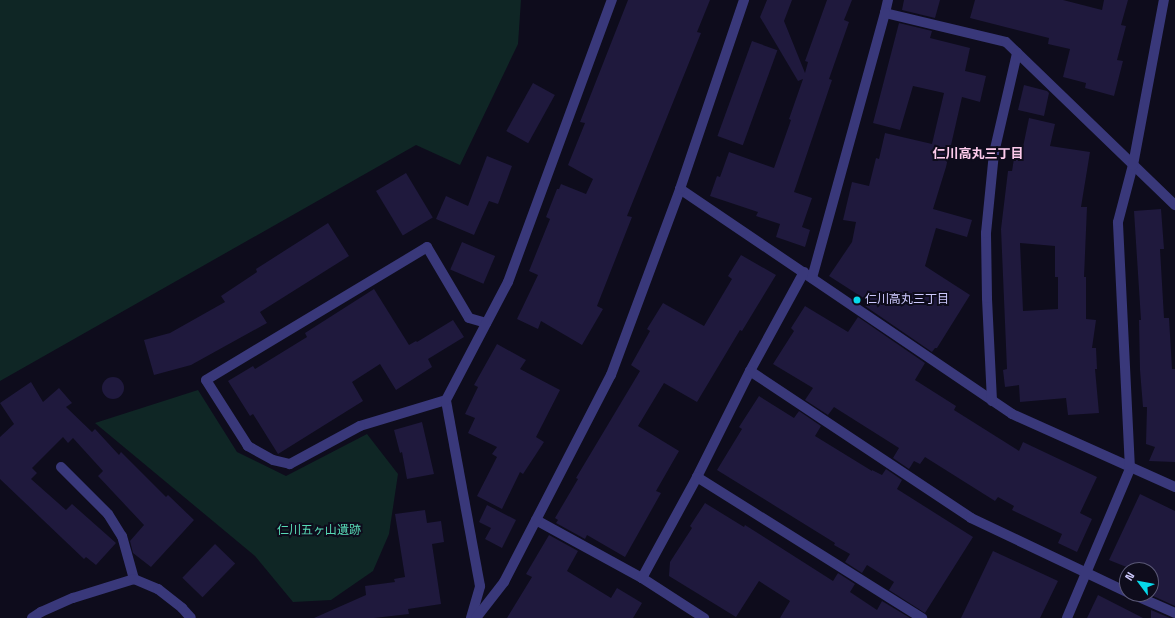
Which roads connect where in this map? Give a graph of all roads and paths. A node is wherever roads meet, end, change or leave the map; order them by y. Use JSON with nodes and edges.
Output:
{"nodes":[{"id":1,"x":612,"y":0,"type":"edge"},
{"id":2,"x":744,"y":0,"type":"edge"},
{"id":3,"x":888,"y":0,"type":"edge"},
{"id":4,"x":1164,"y":0,"type":"edge"},
{"id":5,"x":885,"y":13,"type":"junction"},
{"id":6,"x":1017,"y":53,"type":"junction"},
{"id":7,"x":1133,"y":165,"type":"junction"},
{"id":8,"x":680,"y":189,"type":"junction"},
{"id":9,"x":1175,"y":205,"type":"edge"},
{"id":10,"x":808,"y":275,"type":"junction"},
{"id":11,"x":486,"y":323,"type":"junction"},
{"id":12,"x":750,"y":371,"type":"junction"},
{"id":13,"x":446,"y":400,"type":"junction"},
{"id":14,"x":992,"y":401,"type":"junction"},
{"id":15,"x":61,"y":467,"type":"dead end"},
{"id":16,"x":1130,"y":469,"type":"junction"},
{"id":17,"x":696,"y":477,"type":"junction"},
{"id":18,"x":1175,"y":487,"type":"edge"},
{"id":19,"x":536,"y":520,"type":"junction"},
{"id":20,"x":1086,"y":573,"type":"junction"},
{"id":21,"x":642,"y":578,"type":"junction"},
{"id":22,"x":134,"y":579,"type":"junction"},
{"id":23,"x":1119,"y":588,"type":"edge"},
{"id":24,"x":1150,"y":602,"type":"edge"},
{"id":25,"x":1175,"y":613,"type":"edge"},
{"id":26,"x":32,"y":618,"type":"edge"},
{"id":27,"x":191,"y":618,"type":"edge"},
{"id":28,"x":471,"y":618,"type":"edge"},
{"id":29,"x":476,"y":618,"type":"edge"},
{"id":30,"x":704,"y":618,"type":"edge"},
{"id":31,"x":922,"y":618,"type":"edge"},
{"id":32,"x":1066,"y":618,"type":"edge"}],
"edges":[{"from":1,"to":11,"type":"street"},
{"from":2,"to":8,"type":"street"},
{"from":3,"to":5,"type":"street"},
{"from":4,"to":7,"type":"street"},
{"from":5,"to":6,"type":"street"},
{"from":5,"to":10,"type":"street"},
{"from":6,"to":7,"type":"street"},
{"from":6,"to":14,"type":"street"},
{"from":7,"to":9,"type":"street"},
{"from":7,"to":16,"type":"street"},
{"from":8,"to":10,"type":"street"},
{"from":8,"to":19,"type":"street"},
{"from":10,"to":12,"type":"street"},
{"from":10,"to":14,"type":"street"},
{"from":11,"to":13,"type":"street"},
{"from":11,"to":13,"type":"street"},
{"from":12,"to":17,"type":"street"},
{"from":12,"to":20,"type":"street"},
{"from":13,"to":28,"type":"street"},
{"from":14,"to":16,"type":"street"},
{"from":15,"to":22,"type":"street"},
{"from":16,"to":18,"type":"street"},
{"from":16,"to":20,"type":"street"},
{"from":17,"to":21,"type":"street"},
{"from":17,"to":31,"type":"street"},
{"from":19,"to":21,"type":"street"},
{"from":19,"to":29,"type":"street"},
{"from":20,"to":23,"type":"street"},
{"from":20,"to":32,"type":"street"},
{"from":21,"to":30,"type":"street"},
{"from":22,"to":26,"type":"street"},
{"from":22,"to":27,"type":"street"},
{"from":24,"to":25,"type":"street"}]}
